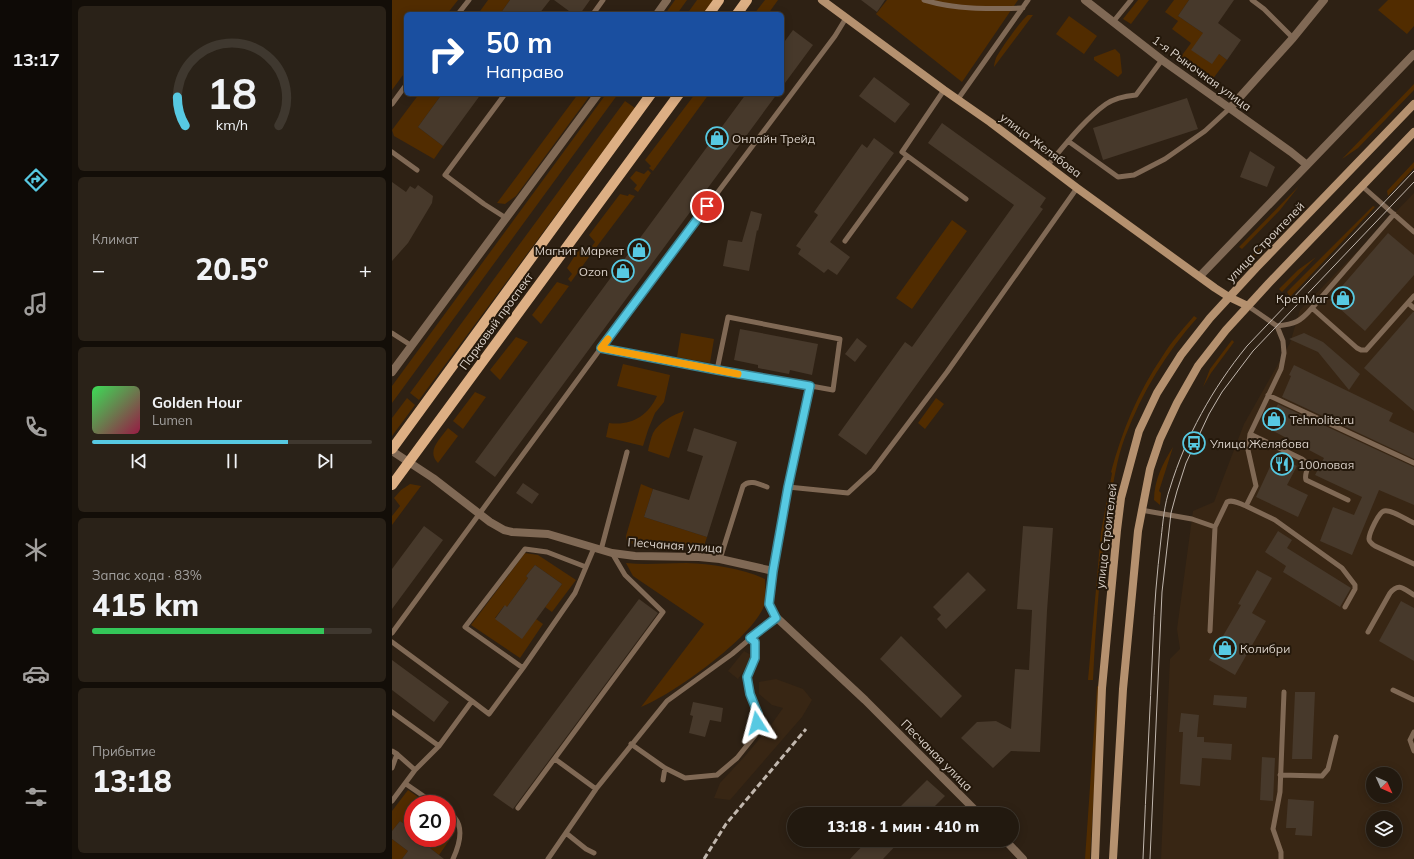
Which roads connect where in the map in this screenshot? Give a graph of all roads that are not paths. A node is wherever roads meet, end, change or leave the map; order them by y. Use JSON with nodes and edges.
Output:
{"nodes":[{"id":1,"x":469,"y":0,"type":"edge"},
{"id":2,"x":603,"y":0,"type":"edge"},
{"id":3,"x":667,"y":0,"type":"edge"},
{"id":4,"x":720,"y":0,"type":"edge"},
{"id":5,"x":747,"y":0,"type":"edge"},
{"id":6,"x":822,"y":0,"type":"edge"},
{"id":7,"x":924,"y":0,"type":"edge"},
{"id":8,"x":1028,"y":0,"type":"edge"},
{"id":9,"x":1085,"y":0,"type":"edge"},
{"id":10,"x":1130,"y":0,"type":"edge"},
{"id":11,"x":1252,"y":0,"type":"edge"},
{"id":12,"x":1324,"y":0,"type":"edge"},
{"id":13,"x":1023,"y":8,"type":"junction"},
{"id":14,"x":460,"y":12,"type":"edge"},
{"id":15,"x":594,"y":12,"type":"edge"},
{"id":16,"x":658,"y":12,"type":"edge"},
{"id":17,"x":711,"y":12,"type":"edge"},
{"id":18,"x":738,"y":12,"type":"edge"},
{"id":19,"x":846,"y":18,"type":"junction"},
{"id":20,"x":1113,"y":22,"type":"junction"},
{"id":21,"x":1293,"y":38,"type":"junction"},
{"id":22,"x":1414,"y":54,"type":"edge"},
{"id":23,"x":1162,"y":60,"type":"junction"},
{"id":24,"x":404,"y":88,"type":"edge"},
{"id":25,"x":944,"y":90,"type":"junction"},
{"id":26,"x":504,"y":96,"type":"edge"},
{"id":27,"x":597,"y":96,"type":"edge"},
{"id":28,"x":649,"y":96,"type":"edge"},
{"id":29,"x":677,"y":96,"type":"edge"},
{"id":30,"x":958,"y":99,"type":"junction"},
{"id":31,"x":392,"y":104,"type":"edge"},
{"id":32,"x":1414,"y":104,"type":"edge"},
{"id":33,"x":1230,"y":108,"type":"junction"},
{"id":34,"x":1414,"y":132,"type":"edge"},
{"id":35,"x":1068,"y":141,"type":"junction"},
{"id":36,"x":392,"y":152,"type":"edge"},
{"id":37,"x":908,"y":156,"type":"junction"},
{"id":38,"x":1048,"y":165,"type":"junction"},
{"id":39,"x":1306,"y":165,"type":"junction"},
{"id":40,"x":417,"y":170,"type":"dead end"},
{"id":41,"x":1362,"y":186,"type":"junction"},
{"id":42,"x":1077,"y":188,"type":"junction"},
{"id":43,"x":966,"y":199,"type":"dead end"},
{"id":44,"x":1394,"y":214,"type":"junction"},
{"id":45,"x":506,"y":218,"type":"junction"},
{"id":46,"x":1413,"y":229,"type":"edge"},
{"id":47,"x":846,"y":241,"type":"dead end"},
{"id":48,"x":1200,"y":276,"type":"junction"},
{"id":49,"x":1414,"y":296,"type":"edge"},
{"id":50,"x":1229,"y":297,"type":"junction"},
{"id":51,"x":1408,"y":303,"type":"junction"},
{"id":52,"x":1248,"y":306,"type":"junction"},
{"id":53,"x":1312,"y":308,"type":"junction"},
{"id":54,"x":1414,"y":308,"type":"edge"},
{"id":55,"x":1277,"y":326,"type":"junction"},
{"id":56,"x":392,"y":333,"type":"edge"},
{"id":57,"x":412,"y":346,"type":"junction"},
{"id":58,"x":601,"y":348,"type":"junction"},
{"id":59,"x":717,"y":370,"type":"junction"},
{"id":60,"x":392,"y":372,"type":"edge"},
{"id":61,"x":810,"y":386,"type":"junction"},
{"id":62,"x":1268,"y":395,"type":"junction"},
{"id":63,"x":1250,"y":434,"type":"junction"},
{"id":64,"x":392,"y":450,"type":"edge"},
{"id":65,"x":627,"y":452,"type":"dead end"},
{"id":66,"x":408,"y":462,"type":"junction"},
{"id":67,"x":1414,"y":463,"type":"edge"},
{"id":68,"x":392,"y":485,"type":"edge"},
{"id":69,"x":767,"y":487,"type":"dead end"},
{"id":70,"x":788,"y":487,"type":"junction"},
{"id":71,"x":1348,"y":500,"type":"dead end"},
{"id":72,"x":1246,"y":506,"type":"junction"},
{"id":73,"x":1141,"y":510,"type":"junction"},
{"id":74,"x":479,"y":513,"type":"junction"},
{"id":75,"x":1414,"y":522,"type":"edge"},
{"id":76,"x":1215,"y":527,"type":"junction"},
{"id":77,"x":598,"y":549,"type":"junction"},
{"id":78,"x":612,"y":553,"type":"junction"},
{"id":79,"x":720,"y":559,"type":"junction"},
{"id":80,"x":1414,"y":564,"type":"edge"},
{"id":81,"x":586,"y":567,"type":"junction"},
{"id":82,"x":773,"y":571,"type":"junction"},
{"id":83,"x":1414,"y":595,"type":"edge"},
{"id":84,"x":1345,"y":607,"type":"dead end"},
{"id":85,"x":776,"y":618,"type":"junction"},
{"id":86,"x":1210,"y":631,"type":"dead end"},
{"id":87,"x":1368,"y":632,"type":"dead end"},
{"id":88,"x":392,"y":633,"type":"edge"},
{"id":89,"x":750,"y":638,"type":"junction"},
{"id":90,"x":392,"y":642,"type":"edge"},
{"id":91,"x":523,"y":668,"type":"junction"},
{"id":92,"x":1394,"y":690,"type":"dead end"},
{"id":93,"x":1284,"y":692,"type":"dead end"},
{"id":94,"x":1414,"y":700,"type":"edge"},
{"id":95,"x":472,"y":701,"type":"junction"},
{"id":96,"x":392,"y":712,"type":"edge"},
{"id":97,"x":1414,"y":732,"type":"edge"},
{"id":98,"x":1336,"y":737,"type":"dead end"},
{"id":99,"x":631,"y":744,"type":"junction"},
{"id":100,"x":440,"y":746,"type":"junction"},
{"id":101,"x":1414,"y":751,"type":"edge"},
{"id":102,"x":394,"y":752,"type":"edge"},
{"id":103,"x":556,"y":759,"type":"junction"},
{"id":104,"x":392,"y":768,"type":"edge"},
{"id":105,"x":665,"y":768,"type":"junction"},
{"id":106,"x":415,"y":770,"type":"junction"},
{"id":107,"x":1280,"y":775,"type":"junction"},
{"id":108,"x":663,"y":780,"type":"dead end"},
{"id":109,"x":406,"y":784,"type":"junction"},
{"id":110,"x":596,"y":789,"type":"junction"},
{"id":111,"x":422,"y":795,"type":"edge"},
{"id":112,"x":392,"y":801,"type":"edge"},
{"id":113,"x":972,"y":807,"type":"edge"},
{"id":114,"x":518,"y":808,"type":"dead end"},
{"id":115,"x":456,"y":819,"type":"edge"},
{"id":116,"x":566,"y":833,"type":"junction"},
{"id":117,"x":1011,"y":847,"type":"edge"},
{"id":118,"x":594,"y":854,"type":"dead end"},
{"id":119,"x":453,"y":859,"type":"edge"},
{"id":120,"x":548,"y":859,"type":"edge"},
{"id":121,"x":1023,"y":859,"type":"edge"},
{"id":122,"x":1095,"y":859,"type":"edge"},
{"id":123,"x":1112,"y":859,"type":"edge"},
{"id":124,"x":1281,"y":859,"type":"edge"}],
"edges":[{"from":1,"to":14,"type":"lane"},
{"from":2,"to":15,"type":"lane"},
{"from":3,"to":16,"type":"street"},
{"from":4,"to":17,"type":"main road"},
{"from":5,"to":18,"type":"main road"},
{"from":6,"to":19,"type":"main road","name":"улица Желябова"},
{"from":7,"to":13,"type":"lane"},
{"from":8,"to":13,"type":"lane"},
{"from":9,"to":20,"type":"street","name":"1-я Рыночная улица"},
{"from":10,"to":20,"type":"lane"},
{"from":11,"to":21,"type":"lane"},
{"from":12,"to":21,"type":"street"},
{"from":13,"to":30,"type":"lane"},
{"from":19,"to":25,"type":"main road","name":"улица Желябова"},
{"from":19,"to":58,"type":"lane"},
{"from":20,"to":23,"type":"street","name":"1-я Рыночная улица"},
{"from":21,"to":33,"type":"street"},
{"from":22,"to":39,"type":"street"},
{"from":23,"to":33,"type":"street","name":"1-я Рыночная улица"},
{"from":23,"to":35,"type":"lane"},
{"from":24,"to":31,"type":"lane"},
{"from":25,"to":30,"type":"main road","name":"улица Желябова"},
{"from":25,"to":37,"type":"lane"},
{"from":26,"to":45,"type":"lane"},
{"from":27,"to":45,"type":"street"},
{"from":28,"to":64,"type":"main road","name":"Парковый проспект"},
{"from":29,"to":66,"type":"main road","name":"Парковый проспект"},
{"from":30,"to":38,"type":"main road","name":"улица Желябова"},
{"from":32,"to":50,"type":"main road","name":"улица Строителей"},
{"from":33,"to":35,"type":"lane"},
{"from":33,"to":39,"type":"street","name":"1-я Рыночная улица"},
{"from":34,"to":41,"type":"main road"},
{"from":35,"to":38,"type":"lane"},
{"from":36,"to":40,"type":"lane"},
{"from":37,"to":43,"type":"lane"},
{"from":37,"to":47,"type":"lane"},
{"from":38,"to":42,"type":"main road","name":"улица Желябова"},
{"from":39,"to":48,"type":"street"},
{"from":41,"to":44,"type":"lane"},
{"from":41,"to":52,"type":"main road"},
{"from":42,"to":48,"type":"main road","name":"улица Желябова"},
{"from":42,"to":70,"type":"lane"},
{"from":44,"to":46,"type":"lane"},
{"from":44,"to":53,"type":"lane"},
{"from":45,"to":57,"type":"street"},
{"from":48,"to":50,"type":"main road","name":"улица Желябова"},
{"from":49,"to":51,"type":"lane"},
{"from":50,"to":52,"type":"main road","name":"улица Желябова"},
{"from":50,"to":122,"type":"main road","name":"улица Строителей"},
{"from":51,"to":53,"type":"lane"},
{"from":51,"to":54,"type":"lane"},
{"from":52,"to":55,"type":"lane"},
{"from":52,"to":73,"type":"main road"},
{"from":53,"to":55,"type":"lane"},
{"from":55,"to":62,"type":"lane"},
{"from":56,"to":57,"type":"lane"},
{"from":57,"to":60,"type":"street"},
{"from":58,"to":59,"type":"lane"},
{"from":58,"to":74,"type":"lane"},
{"from":59,"to":61,"type":"lane"},
{"from":59,"to":61,"type":"lane"},
{"from":61,"to":70,"type":"lane"},
{"from":62,"to":63,"type":"lane"},
{"from":62,"to":67,"type":"lane"},
{"from":63,"to":71,"type":"lane"},
{"from":63,"to":72,"type":"lane"},
{"from":64,"to":66,"type":"street","name":"Песчаная улица"},
{"from":65,"to":77,"type":"lane"},
{"from":66,"to":68,"type":"main road","name":"Парковый проспект"},
{"from":66,"to":74,"type":"street","name":"Песчаная улица"},
{"from":69,"to":79,"type":"lane"},
{"from":70,"to":82,"type":"lane"},
{"from":72,"to":76,"type":"lane"},
{"from":72,"to":84,"type":"lane"},
{"from":73,"to":76,"type":"lane"},
{"from":73,"to":123,"type":"main road"},
{"from":74,"to":77,"type":"street","name":"Песчаная улица"},
{"from":74,"to":88,"type":"lane"},
{"from":75,"to":80,"type":"lane"},
{"from":76,"to":86,"type":"lane"},
{"from":77,"to":78,"type":"street","name":"Песчаная улица"},
{"from":77,"to":81,"type":"lane"},
{"from":78,"to":79,"type":"street","name":"Песчаная улица"},
{"from":78,"to":103,"type":"lane"},
{"from":79,"to":82,"type":"street","name":"Песчаная улица"},
{"from":81,"to":91,"type":"lane"},
{"from":81,"to":91,"type":"lane"},
{"from":82,"to":85,"type":"street","name":"Песчаная улица"},
{"from":83,"to":87,"type":"lane"},
{"from":85,"to":89,"type":"lane"},
{"from":85,"to":113,"type":"street","name":"Песчаная улица"},
{"from":89,"to":99,"type":"lane"},
{"from":89,"to":105,"type":"lane"},
{"from":90,"to":95,"type":"lane"},
{"from":91,"to":95,"type":"lane"},
{"from":92,"to":94,"type":"lane"},
{"from":93,"to":107,"type":"lane"},
{"from":95,"to":100,"type":"lane"},
{"from":96,"to":100,"type":"lane"},
{"from":97,"to":101,"type":"lane"},
{"from":98,"to":107,"type":"lane"},
{"from":99,"to":105,"type":"lane"},
{"from":99,"to":110,"type":"lane"},
{"from":100,"to":106,"type":"lane"},
{"from":102,"to":104,"type":"lane"},
{"from":102,"to":106,"type":"lane"},
{"from":103,"to":110,"type":"lane"},
{"from":103,"to":114,"type":"lane"},
{"from":105,"to":108,"type":"lane"},
{"from":106,"to":109,"type":"lane"},
{"from":107,"to":124,"type":"lane"},
{"from":109,"to":111,"type":"lane"},
{"from":109,"to":112,"type":"lane"},
{"from":110,"to":116,"type":"lane"},
{"from":115,"to":119,"type":"lane"},
{"from":116,"to":118,"type":"lane"},
{"from":116,"to":120,"type":"lane"},
{"from":117,"to":121,"type":"street"}]}
